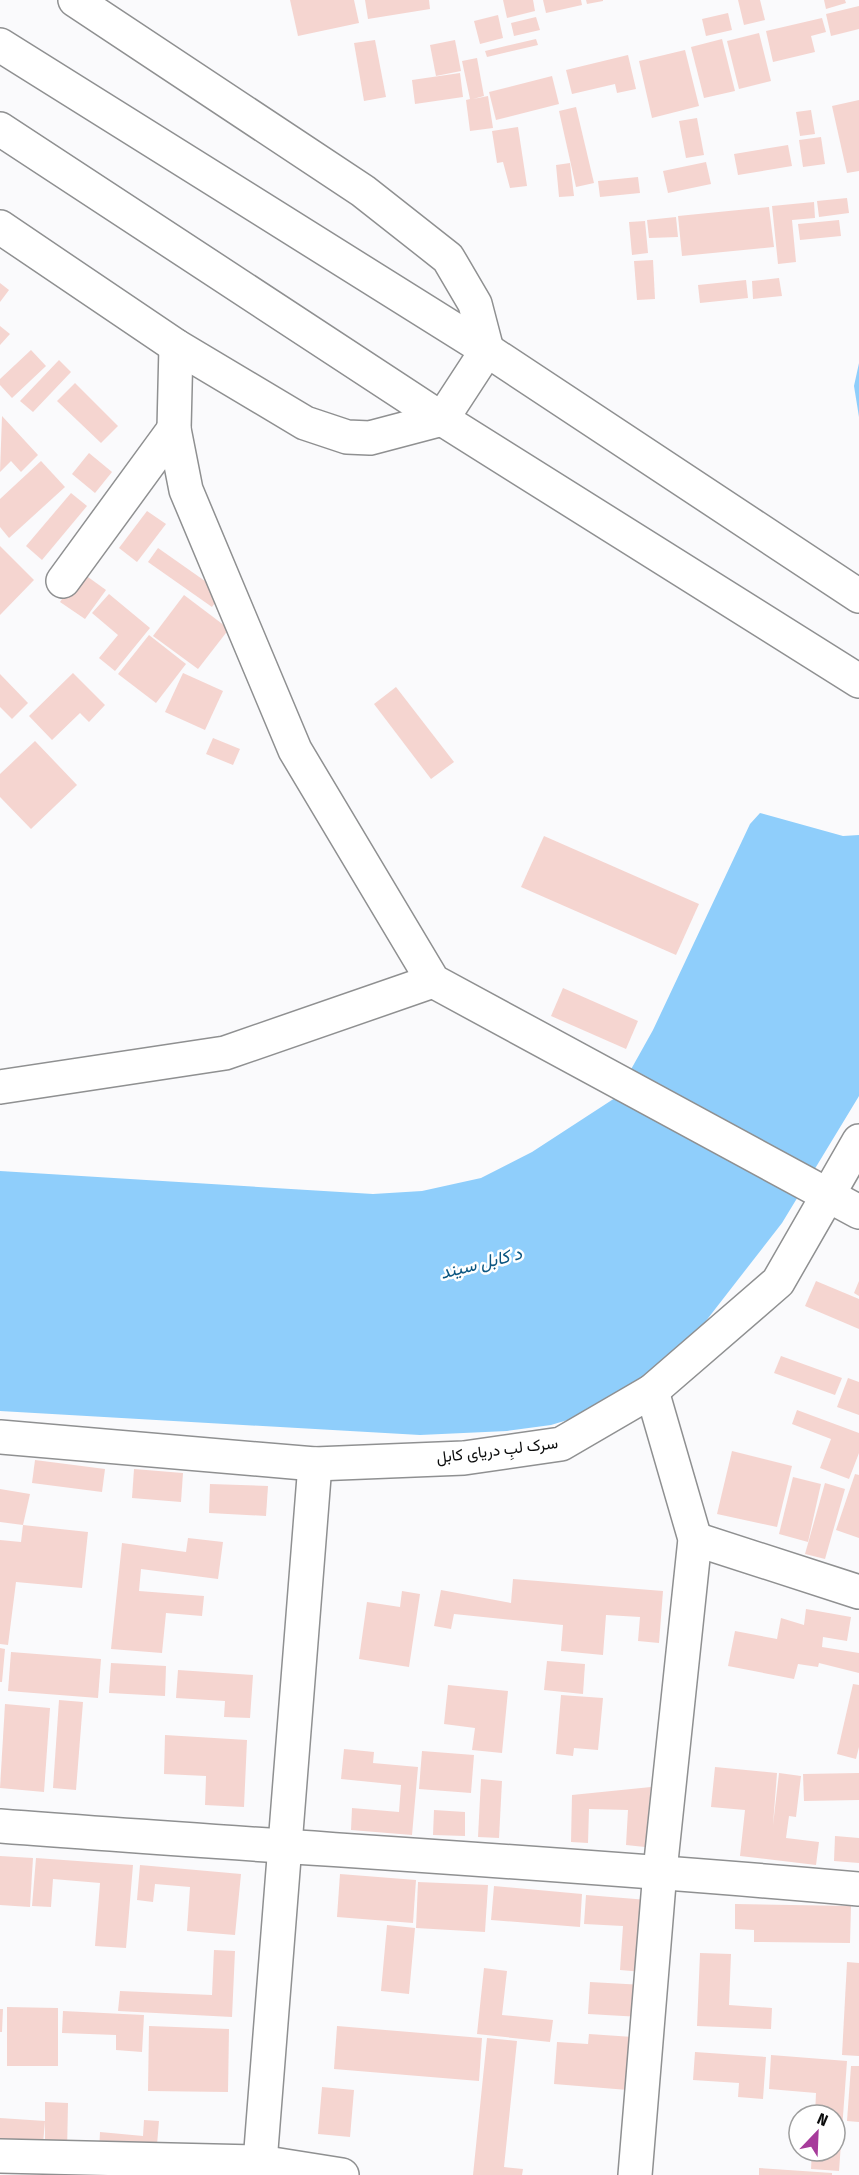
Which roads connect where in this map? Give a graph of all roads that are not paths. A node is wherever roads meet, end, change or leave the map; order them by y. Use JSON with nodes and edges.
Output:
{"nodes":[{"id":1,"x":75,"y":0,"type":"edge"},
{"id":2,"x":100,"y":0,"type":"edge"},
{"id":3,"x":127,"y":35,"type":"junction"},
{"id":4,"x":0,"y":45,"type":"edge"},
{"id":5,"x":0,"y":129,"type":"edge"},
{"id":6,"x":0,"y":227,"type":"edge"},
{"id":7,"x":176,"y":346,"type":"junction"},
{"id":8,"x":488,"y":350,"type":"junction"},
{"id":9,"x":442,"y":419,"type":"junction"},
{"id":10,"x":174,"y":429,"type":"junction"},
{"id":11,"x":63,"y":581,"type":"dead end"},
{"id":12,"x":859,"y":596,"type":"edge"},
{"id":13,"x":859,"y":681,"type":"edge"},
{"id":14,"x":433,"y":981,"type":"junction"},
{"id":15,"x":0,"y":1087,"type":"edge"},
{"id":16,"x":859,"y":1141,"type":"edge"},
{"id":17,"x":818,"y":1191,"type":"junction"},
{"id":18,"x":859,"y":1212,"type":"edge"},
{"id":19,"x":652,"y":1391,"type":"junction"},
{"id":20,"x":0,"y":1437,"type":"edge"},
{"id":21,"x":315,"y":1464,"type":"junction"},
{"id":22,"x":694,"y":1539,"type":"junction"},
{"id":23,"x":859,"y":1593,"type":"edge"},
{"id":24,"x":0,"y":1826,"type":"edge"},
{"id":25,"x":284,"y":1848,"type":"junction"},
{"id":26,"x":660,"y":1871,"type":"junction"},
{"id":27,"x":859,"y":1889,"type":"edge"},
{"id":28,"x":0,"y":2156,"type":"edge"},
{"id":29,"x":260,"y":2168,"type":"edge"},
{"id":30,"x":342,"y":2175,"type":"edge"},
{"id":31,"x":635,"y":2175,"type":"edge"}],
"edges":[{"from":1,"to":3,"type":"street"},
{"from":2,"to":3,"type":"street"},
{"from":3,"to":8,"type":"street"},
{"from":4,"to":8,"type":"street"},
{"from":5,"to":9,"type":"street"},
{"from":6,"to":7,"type":"street"},
{"from":7,"to":9,"type":"street"},
{"from":7,"to":10,"type":"street"},
{"from":8,"to":9,"type":"street"},
{"from":8,"to":12,"type":"street"},
{"from":9,"to":13,"type":"street"},
{"from":10,"to":11,"type":"street"},
{"from":10,"to":14,"type":"street"},
{"from":14,"to":15,"type":"street"},
{"from":14,"to":17,"type":"street"},
{"from":16,"to":17,"type":"street","name":"سرک لبِ دریای کابل"},
{"from":17,"to":18,"type":"street"},
{"from":17,"to":19,"type":"street","name":"سرک لبِ دریای کابل"},
{"from":19,"to":21,"type":"street","name":"سرک لبِ دریای کابل"},
{"from":19,"to":22,"type":"street"},
{"from":20,"to":21,"type":"street","name":"سرک لبِ دریای کابل"},
{"from":21,"to":25,"type":"street"},
{"from":22,"to":23,"type":"street"},
{"from":22,"to":26,"type":"street"},
{"from":24,"to":25,"type":"street"},
{"from":25,"to":26,"type":"street"},
{"from":25,"to":29,"type":"street"},
{"from":26,"to":27,"type":"street"},
{"from":26,"to":31,"type":"street"},
{"from":28,"to":29,"type":"street"},
{"from":29,"to":30,"type":"street"}]}
